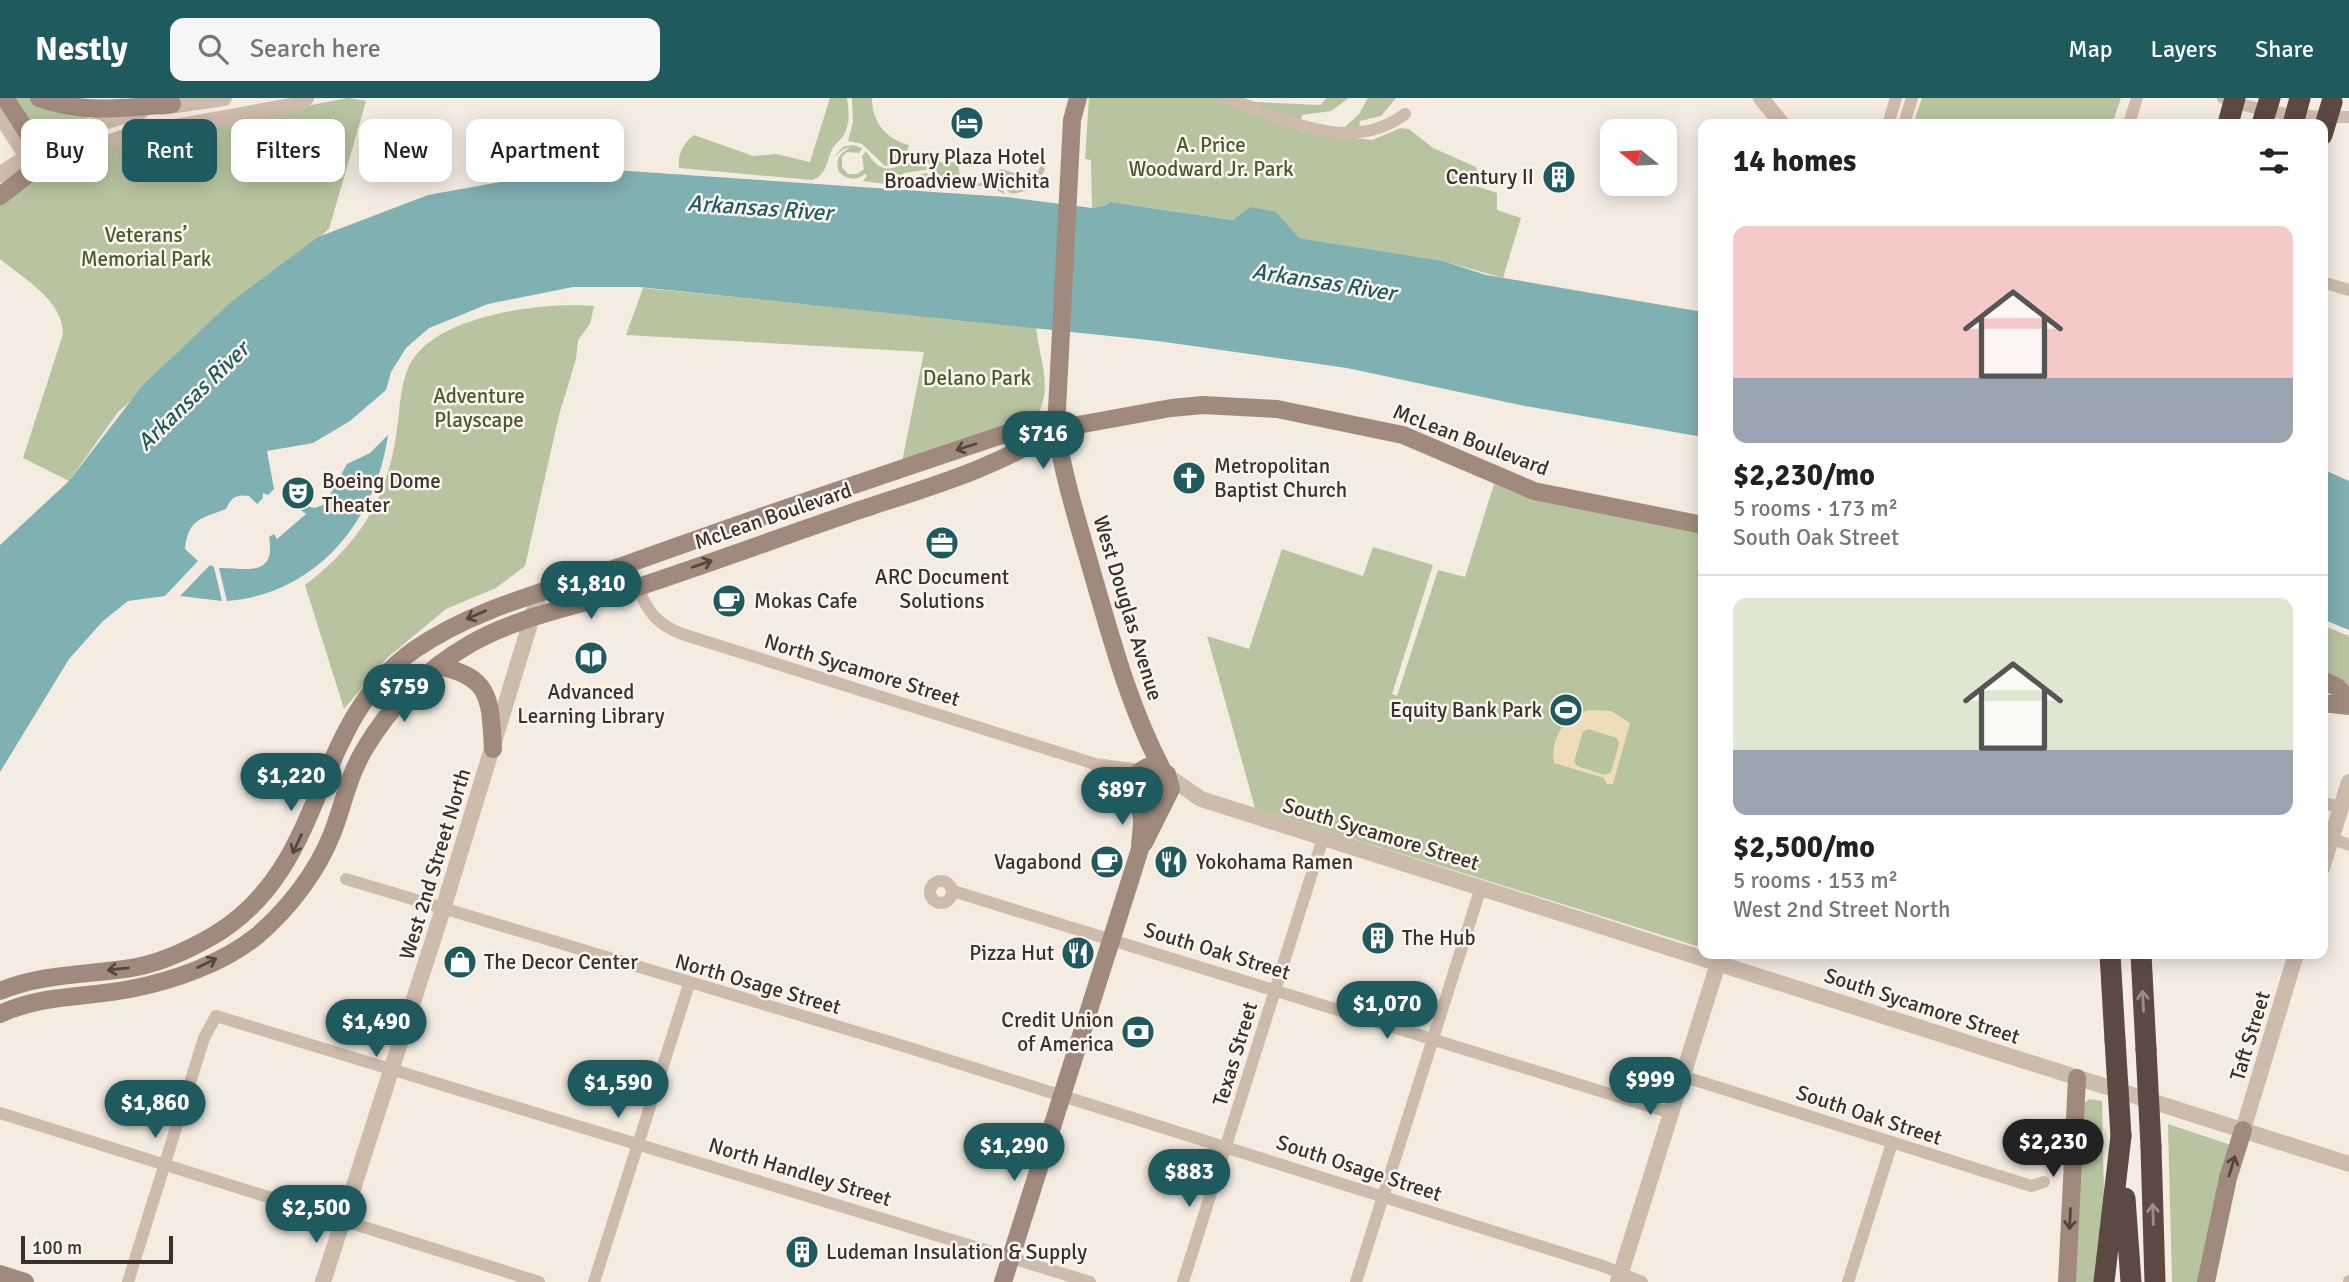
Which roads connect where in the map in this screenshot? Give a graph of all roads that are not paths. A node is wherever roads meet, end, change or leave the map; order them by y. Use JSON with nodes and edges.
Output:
{"nodes":[{"id":1,"x":5,"y":98,"type":"edge"},
{"id":2,"x":39,"y":98,"type":"edge"},
{"id":3,"x":224,"y":98,"type":"edge"},
{"id":4,"x":306,"y":98,"type":"edge"},
{"id":5,"x":1068,"y":98,"type":"edge"},
{"id":6,"x":1079,"y":98,"type":"edge"},
{"id":7,"x":1225,"y":98,"type":"edge"},
{"id":8,"x":1761,"y":98,"type":"edge"},
{"id":9,"x":1896,"y":98,"type":"edge"},
{"id":10,"x":1912,"y":98,"type":"edge"},
{"id":11,"x":2137,"y":98,"type":"edge"},
{"id":12,"x":2222,"y":98,"type":"edge"},
{"id":13,"x":2235,"y":98,"type":"edge"},
{"id":14,"x":2270,"y":98,"type":"edge"},
{"id":15,"x":2300,"y":98,"type":"edge"},
{"id":16,"x":2333,"y":100,"type":"edge"},
{"id":17,"x":172,"y":104,"type":"junction"},
{"id":18,"x":1405,"y":114,"type":"dead end"},
{"id":19,"x":0,"y":115,"type":"edge"},
{"id":20,"x":2349,"y":117,"type":"edge"},
{"id":21,"x":1778,"y":119,"type":"edge"},
{"id":22,"x":1890,"y":119,"type":"edge"},
{"id":23,"x":1906,"y":119,"type":"edge"},
{"id":24,"x":2131,"y":119,"type":"edge"},
{"id":25,"x":2229,"y":119,"type":"edge"},
{"id":26,"x":2264,"y":119,"type":"edge"},
{"id":27,"x":2294,"y":119,"type":"edge"},
{"id":28,"x":2327,"y":119,"type":"edge"},
{"id":29,"x":108,"y":120,"type":"edge"},
{"id":30,"x":1072,"y":120,"type":"junction"},
{"id":31,"x":21,"y":132,"type":"edge"},
{"id":32,"x":108,"y":140,"type":"edge"},
{"id":33,"x":21,"y":142,"type":"edge"},
{"id":34,"x":21,"y":164,"type":"edge"},
{"id":35,"x":21,"y":172,"type":"edge"},
{"id":36,"x":0,"y":175,"type":"edge"},
{"id":37,"x":0,"y":196,"type":"edge"},
{"id":38,"x":2328,"y":284,"type":"edge"},
{"id":39,"x":2349,"y":290,"type":"edge"},
{"id":40,"x":1056,"y":429,"type":"junction"},
{"id":41,"x":1698,"y":524,"type":"edge"},
{"id":42,"x":638,"y":586,"type":"junction"},
{"id":43,"x":540,"y":591,"type":"junction"},
{"id":44,"x":532,"y":618,"type":"junction"},
{"id":45,"x":438,"y":666,"type":"junction"},
{"id":46,"x":2328,"y":683,"type":"edge"},
{"id":47,"x":2349,"y":699,"type":"edge"},
{"id":48,"x":2328,"y":704,"type":"edge"},
{"id":49,"x":2349,"y":706,"type":"edge"},
{"id":50,"x":1143,"y":734,"type":"junction"},
{"id":51,"x":493,"y":749,"type":"junction"},
{"id":52,"x":1095,"y":764,"type":"junction"},
{"id":53,"x":1141,"y":770,"type":"junction"},
{"id":54,"x":1166,"y":773,"type":"junction"},
{"id":55,"x":2349,"y":782,"type":"edge"},
{"id":56,"x":1134,"y":794,"type":"junction"},
{"id":57,"x":1201,"y":799,"type":"junction"},
{"id":58,"x":1164,"y":801,"type":"junction"},
{"id":59,"x":2328,"y":804,"type":"edge"},
{"id":60,"x":2341,"y":808,"type":"junction"},
{"id":61,"x":1323,"y":838,"type":"junction"},
{"id":62,"x":2331,"y":838,"type":"junction"},
{"id":63,"x":2349,"y":845,"type":"edge"},
{"id":64,"x":2328,"y":848,"type":"edge"},
{"id":65,"x":1140,"y":849,"type":"junction"},
{"id":66,"x":346,"y":879,"type":"dead end"},
{"id":67,"x":1481,"y":887,"type":"junction"},
{"id":68,"x":953,"y":891,"type":"dead end"},
{"id":69,"x":443,"y":909,"type":"junction"},
{"id":70,"x":1113,"y":939,"type":"junction"},
{"id":71,"x":1698,"y":952,"type":"edge"},
{"id":72,"x":1719,"y":959,"type":"edge"},
{"id":73,"x":1722,"y":959,"type":"edge"},
{"id":74,"x":2110,"y":959,"type":"edge"},
{"id":75,"x":2141,"y":959,"type":"edge"},
{"id":76,"x":2294,"y":959,"type":"edge"},
{"id":77,"x":689,"y":984,"type":"junction"},
{"id":78,"x":1275,"y":989,"type":"junction"},
{"id":79,"x":0,"y":991,"type":"edge"},
{"id":80,"x":0,"y":1014,"type":"edge"},
{"id":81,"x":1434,"y":1038,"type":"junction"},
{"id":82,"x":392,"y":1067,"type":"junction"},
{"id":83,"x":1682,"y":1076,"type":"junction"},
{"id":84,"x":2077,"y":1077,"type":"junction"},
{"id":85,"x":1063,"y":1096,"type":"junction"},
{"id":86,"x":0,"y":1113,"type":"edge"},
{"id":87,"x":1671,"y":1113,"type":"junction"},
{"id":88,"x":2243,"y":1130,"type":"junction"},
{"id":89,"x":2121,"y":1136,"type":"junction"},
{"id":90,"x":1892,"y":1143,"type":"junction"},
{"id":91,"x":638,"y":1144,"type":"junction"},
{"id":92,"x":1226,"y":1147,"type":"junction"},
{"id":93,"x":2349,"y":1164,"type":"edge"},
{"id":94,"x":165,"y":1165,"type":"junction"},
{"id":95,"x":2044,"y":1182,"type":"dead end"},
{"id":96,"x":1383,"y":1196,"type":"junction"},
{"id":97,"x":343,"y":1220,"type":"junction"},
{"id":98,"x":1011,"y":1258,"type":"junction"},
{"id":99,"x":0,"y":1274,"type":"edge"},
{"id":100,"x":1619,"y":1278,"type":"edge"},
{"id":101,"x":26,"y":1282,"type":"edge"},
{"id":102,"x":128,"y":1282,"type":"edge"},
{"id":103,"x":323,"y":1282,"type":"edge"},
{"id":104,"x":539,"y":1282,"type":"edge"},
{"id":105,"x":594,"y":1282,"type":"edge"},
{"id":106,"x":1003,"y":1282,"type":"edge"},
{"id":107,"x":1090,"y":1282,"type":"edge"},
{"id":108,"x":1183,"y":1282,"type":"edge"},
{"id":109,"x":1356,"y":1282,"type":"edge"},
{"id":110,"x":1642,"y":1282,"type":"edge"},
{"id":111,"x":1848,"y":1282,"type":"edge"},
{"id":112,"x":2067,"y":1282,"type":"edge"},
{"id":113,"x":2104,"y":1282,"type":"edge"},
{"id":114,"x":2131,"y":1282,"type":"edge"},
{"id":115,"x":2155,"y":1282,"type":"edge"},
{"id":116,"x":2206,"y":1282,"type":"edge"}],
"edges":[{"from":1,"to":31,"type":"main road"},
{"from":2,"to":17,"type":"main road"},
{"from":3,"to":17,"type":"street"},
{"from":4,"to":32,"type":"street"},
{"from":5,"to":30,"type":"main road","name":"West Douglas Avenue"},
{"from":6,"to":30,"type":"main road","name":"West Douglas Avenue"},
{"from":7,"to":18,"type":"street"},
{"from":8,"to":21,"type":"street"},
{"from":9,"to":22,"type":"street"},
{"from":10,"to":23,"type":"street"},
{"from":11,"to":24,"type":"street"},
{"from":12,"to":20,"type":"street"},
{"from":13,"to":25,"type":"highway","bridge":true},
{"from":14,"to":26,"type":"highway","bridge":true},
{"from":15,"to":27,"type":"highway","bridge":true},
{"from":16,"to":28,"type":"highway","bridge":true},
{"from":17,"to":29,"type":"street"},
{"from":19,"to":33,"type":"street"},
{"from":30,"to":40,"type":"main road","name":"West Douglas Avenue"},
{"from":34,"to":36,"type":"street"},
{"from":35,"to":37,"type":"main road"},
{"from":38,"to":39,"type":"street"},
{"from":40,"to":41,"type":"main road","name":"McLean Boulevard"},
{"from":42,"to":40,"type":"main road","name":"McLean Boulevard","one_way":true},
{"from":40,"to":43,"type":"main road","name":"McLean Boulevard","one_way":true},
{"from":40,"to":50,"type":"main road","name":"West Douglas Avenue"},
{"from":42,"to":44,"type":"main road","name":"McLean Boulevard"},
{"from":42,"to":52,"type":"street","name":"North Sycamore Street"},
{"from":43,"to":44,"type":"street","name":"West 2nd Street North"},
{"from":43,"to":79,"type":"main road","name":"McLean Boulevard","one_way":true},
{"from":44,"to":45,"type":"main road","name":"McLean Boulevard"},
{"from":44,"to":51,"type":"street","name":"West 2nd Street North"},
{"from":45,"to":51,"type":"main road"},
{"from":80,"to":45,"type":"main road","name":"McLean Boulevard","one_way":true},
{"from":46,"to":47,"type":"main road"},
{"from":48,"to":49,"type":"main road"},
{"from":50,"to":53,"type":"main road","name":"West Douglas Avenue"},
{"from":50,"to":54,"type":"main road","name":"West Douglas Avenue"},
{"from":51,"to":69,"type":"street","name":"West 2nd Street North"},
{"from":52,"to":53,"type":"street","name":"North Sycamore Street"},
{"from":52,"to":56,"type":"street","name":"North Sycamore Street"},
{"from":53,"to":54,"type":"main road"},
{"from":53,"to":56,"type":"main road","name":"West Douglas Avenue"},
{"from":54,"to":57,"type":"street","name":"South Sycamore Street"},
{"from":54,"to":58,"type":"main road","name":"West Douglas Avenue"},
{"from":55,"to":60,"type":"street"},
{"from":56,"to":58,"type":"main road"},
{"from":56,"to":65,"type":"main road","name":"West Douglas Avenue"},
{"from":57,"to":58,"type":"street","name":"South Sycamore Street"},
{"from":57,"to":61,"type":"street","name":"South Sycamore Street"},
{"from":58,"to":65,"type":"main road","name":"West Douglas Avenue"},
{"from":59,"to":60,"type":"street"},
{"from":60,"to":62,"type":"street"},
{"from":61,"to":67,"type":"street","name":"South Sycamore Street"},
{"from":61,"to":78,"type":"street","name":"Texas Street"},
{"from":62,"to":63,"type":"street"},
{"from":62,"to":64,"type":"street"},
{"from":65,"to":70,"type":"main road","name":"West Douglas Avenue"},
{"from":66,"to":69,"type":"street","name":"North Osage Street"},
{"from":67,"to":71,"type":"street","name":"South Sycamore Street"},
{"from":67,"to":81,"type":"street"},
{"from":68,"to":70,"type":"street","name":"South Oak Street"},
{"from":69,"to":77,"type":"street","name":"North Osage Street"},
{"from":69,"to":82,"type":"street","name":"West 2nd Street North"},
{"from":70,"to":78,"type":"street","name":"South Oak Street"},
{"from":70,"to":85,"type":"main road","name":"West Douglas Avenue"},
{"from":72,"to":83,"type":"street"},
{"from":73,"to":84,"type":"street","name":"South Sycamore Street"},
{"from":74,"to":89,"type":"highway","bridge":true},
{"from":115,"to":75,"type":"highway","one_way":true,"bridge":true},
{"from":76,"to":88,"type":"street","name":"Taft Street"},
{"from":77,"to":85,"type":"street","name":"North Osage Street"},
{"from":77,"to":91,"type":"street"},
{"from":78,"to":81,"type":"street","name":"South Oak Street"},
{"from":78,"to":92,"type":"street","name":"Texas Street"},
{"from":81,"to":87,"type":"street","name":"South Oak Street"},
{"from":81,"to":96,"type":"street"},
{"from":82,"to":91,"type":"street","name":"North Handley Street"},
{"from":82,"to":94,"type":"street","name":"North Handley Street"},
{"from":82,"to":97,"type":"street","name":"West 2nd Street North"},
{"from":83,"to":87,"type":"street"},
{"from":83,"to":90,"type":"street","name":"South Oak Street"},
{"from":84,"to":88,"type":"street","name":"South Sycamore Street"},
{"from":84,"to":112,"type":"main road","one_way":true},
{"from":85,"to":92,"type":"street","name":"South Osage Street"},
{"from":85,"to":98,"type":"main road","name":"West Douglas Avenue"},
{"from":86,"to":94,"type":"street"},
{"from":87,"to":100,"type":"street"},
{"from":88,"to":93,"type":"street","name":"South Sycamore Street"},
{"from":116,"to":88,"type":"main road","one_way":true},
{"from":89,"to":113,"type":"highway"},
{"from":89,"to":114,"type":"highway"},
{"from":90,"to":95,"type":"street","name":"South Oak Street"},
{"from":90,"to":111,"type":"street"},
{"from":91,"to":98,"type":"street","name":"North Handley Street"},
{"from":91,"to":105,"type":"street"},
{"from":92,"to":96,"type":"street","name":"South Osage Street"},
{"from":92,"to":108,"type":"street","name":"Texas Street"},
{"from":94,"to":97,"type":"street"},
{"from":94,"to":102,"type":"street"},
{"from":96,"to":100,"type":"street","name":"South Osage Street"},
{"from":96,"to":109,"type":"street"},
{"from":97,"to":103,"type":"street","name":"West 2nd Street North"},
{"from":97,"to":104,"type":"street"},
{"from":98,"to":106,"type":"main road","name":"West Douglas Avenue"},
{"from":98,"to":107,"type":"street","name":"North Handley Street"},
{"from":99,"to":101,"type":"main road"},
{"from":100,"to":110,"type":"street","name":"South Osage Street"}]}
